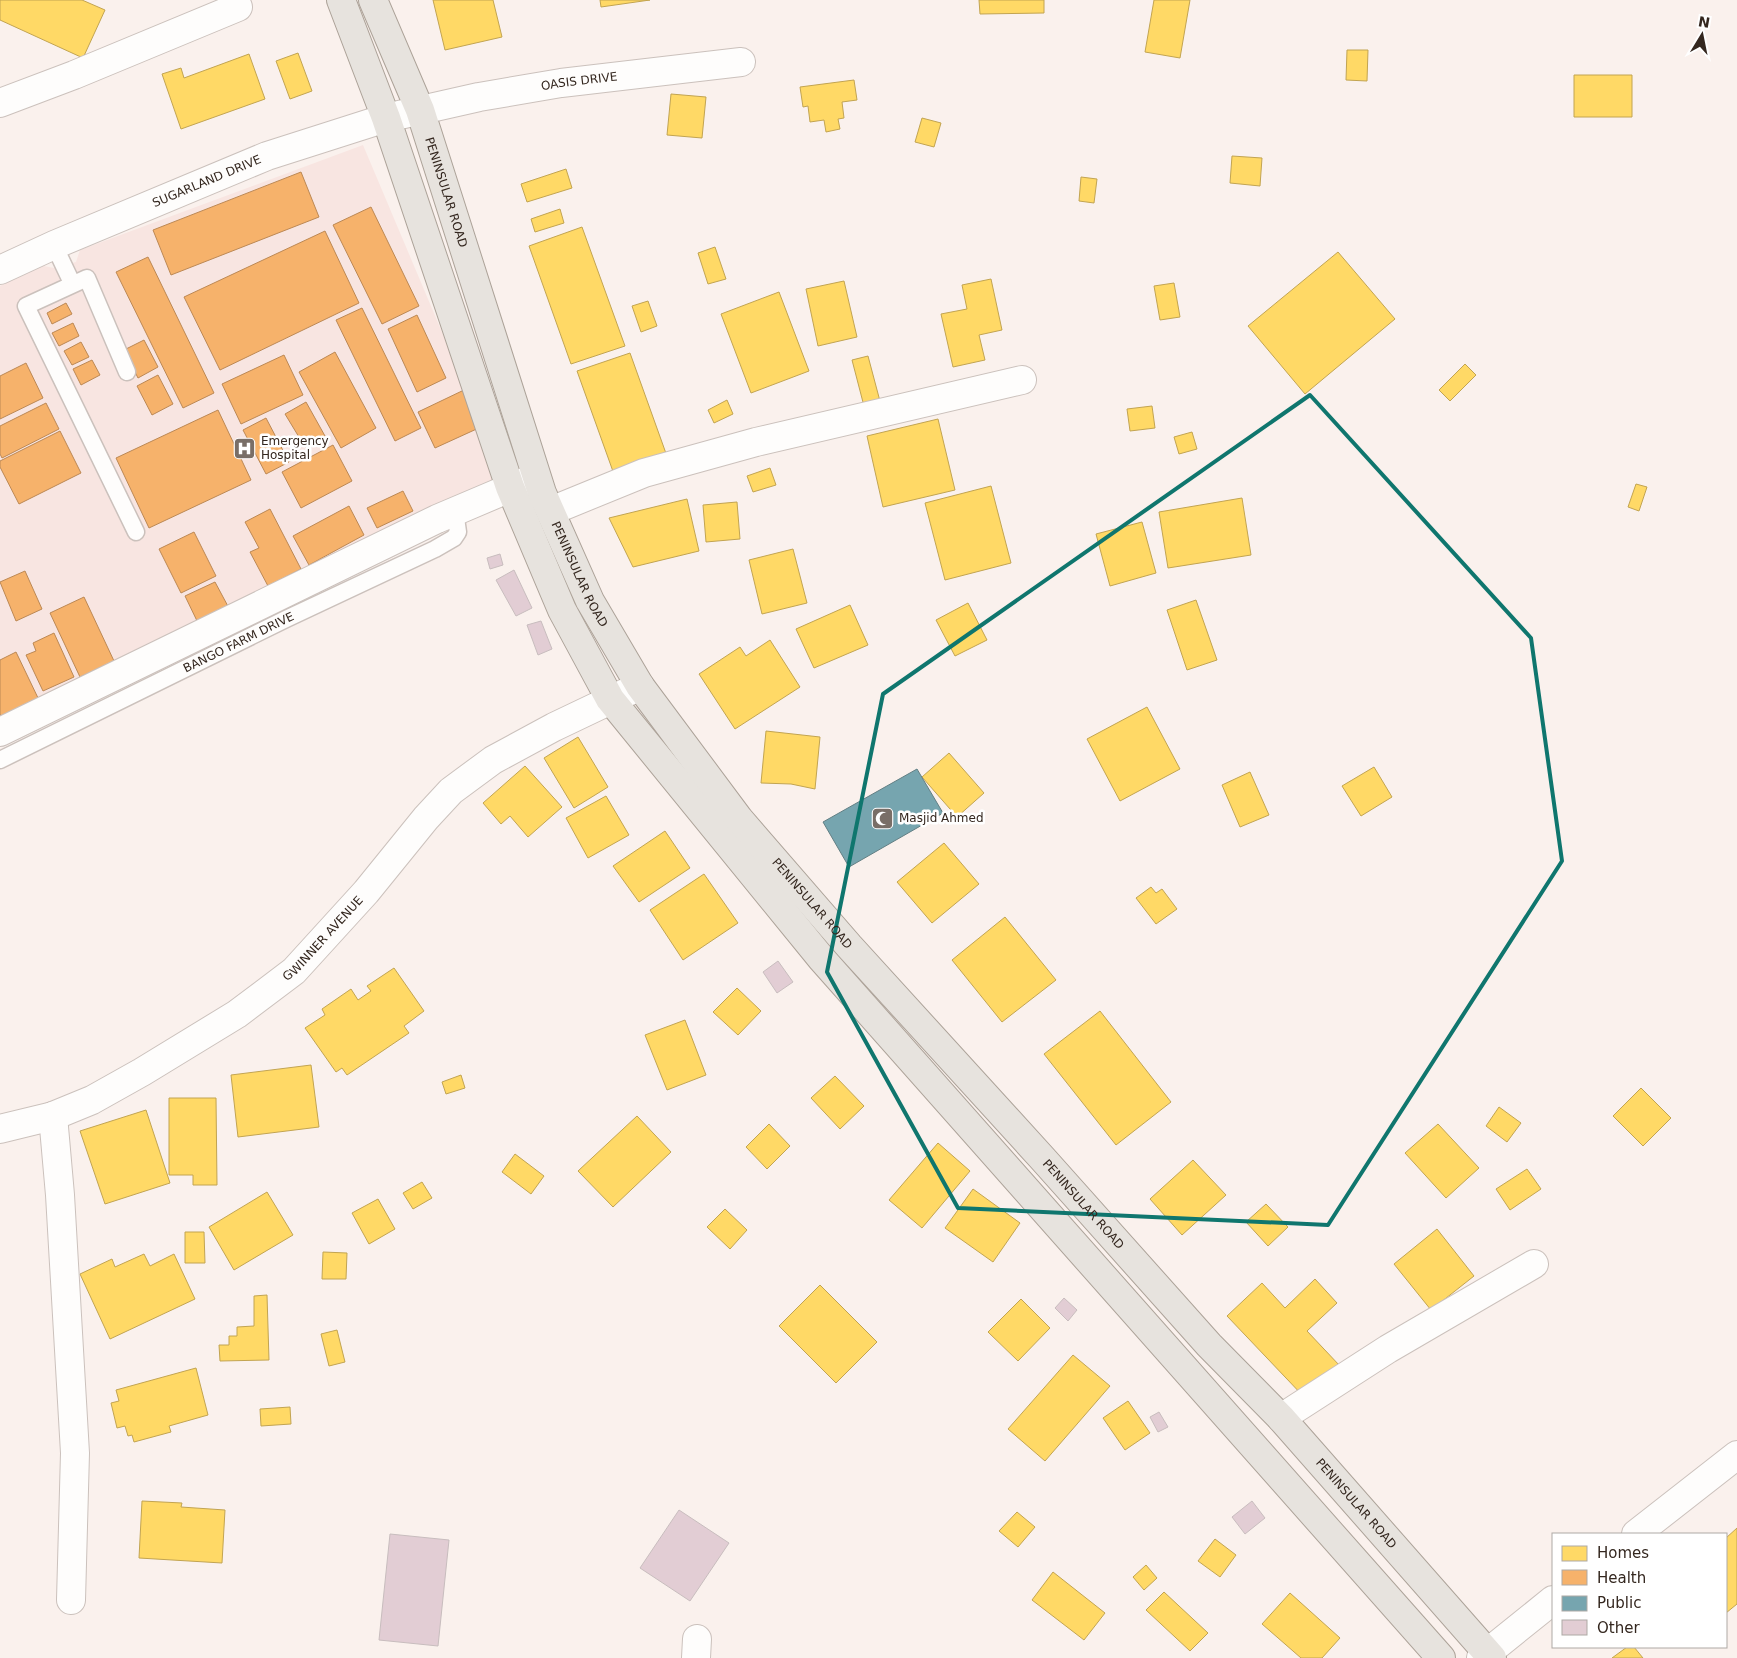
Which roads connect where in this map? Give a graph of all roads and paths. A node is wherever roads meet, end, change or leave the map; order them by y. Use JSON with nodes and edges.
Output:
{"nodes":[{"id":1,"x":341,"y":0,"type":"edge"},
{"id":2,"x":373,"y":0,"type":"edge"},
{"id":3,"x":238,"y":7,"type":"dead end"},
{"id":4,"x":741,"y":62,"type":"dead end"},
{"id":5,"x":0,"y":102,"type":"edge"},
{"id":6,"x":420,"y":110,"type":"junction"},
{"id":7,"x":386,"y":118,"type":"junction"},
{"id":8,"x":54,"y":245,"type":"junction"},
{"id":9,"x":0,"y":270,"type":"edge"},
{"id":10,"x":72,"y":284,"type":"junction"},
{"id":11,"x":128,"y":372,"type":"dead end"},
{"id":12,"x":1022,"y":380,"type":"dead end"},
{"id":13,"x":536,"y":477,"type":"junction"},
{"id":14,"x":510,"y":487,"type":"junction"},
{"id":15,"x":454,"y":511,"type":"junction"},
{"id":16,"x":551,"y":511,"type":"junction"},
{"id":17,"x":136,"y":532,"type":"dead end"},
{"id":18,"x":640,"y":686,"type":"junction"},
{"id":19,"x":610,"y":699,"type":"junction"},
{"id":20,"x":0,"y":732,"type":"edge"},
{"id":21,"x":0,"y":760,"type":"edge"},
{"id":22,"x":53,"y":1116,"type":"junction"},
{"id":23,"x":0,"y":1129,"type":"edge"},
{"id":24,"x":1534,"y":1264,"type":"dead end"},
{"id":25,"x":1281,"y":1418,"type":"junction"},
{"id":26,"x":1737,"y":1455,"type":"edge"},
{"id":27,"x":1637,"y":1533,"type":"edge"},
{"id":28,"x":71,"y":1600,"type":"dead end"},
{"id":29,"x":1552,"y":1601,"type":"edge"},
{"id":30,"x":1487,"y":1656,"type":"edge"},
{"id":31,"x":1441,"y":1658,"type":"edge"}],
"edges":[{"from":1,"to":7,"type":"main road","name":"PENINSULAR ROAD"},
{"from":2,"to":6,"type":"main road","name":"PENINSULAR ROAD"},
{"from":3,"to":5,"type":"street"},
{"from":4,"to":6,"type":"street","name":"OASIS DRIVE"},
{"from":6,"to":7,"type":"street","name":"SUGARLAND DRIVE"},
{"from":6,"to":13,"type":"main road","name":"PENINSULAR ROAD"},
{"from":7,"to":8,"type":"street","name":"SUGARLAND DRIVE"},
{"from":7,"to":14,"type":"main road","name":"PENINSULAR ROAD"},
{"from":8,"to":9,"type":"street","name":"SUGARLAND DRIVE"},
{"from":8,"to":10,"type":"lane"},
{"from":10,"to":11,"type":"lane"},
{"from":10,"to":17,"type":"lane"},
{"from":12,"to":16,"type":"street"},
{"from":13,"to":14,"type":"street"},
{"from":13,"to":16,"type":"main road","name":"PENINSULAR ROAD"},
{"from":14,"to":15,"type":"street"},
{"from":14,"to":19,"type":"main road","name":"PENINSULAR ROAD"},
{"from":15,"to":20,"type":"street"},
{"from":15,"to":21,"type":"lane","name":"BANGO FARM DRIVE"},
{"from":16,"to":18,"type":"main road","name":"PENINSULAR ROAD"},
{"from":18,"to":19,"type":"street","name":"GWINNER AVENUE"},
{"from":18,"to":25,"type":"main road","name":"PENINSULAR ROAD"},
{"from":19,"to":22,"type":"street","name":"GWINNER AVENUE"},
{"from":19,"to":31,"type":"main road","name":"PENINSULAR ROAD"},
{"from":22,"to":23,"type":"street","name":"GWINNER AVENUE"},
{"from":22,"to":28,"type":"street"},
{"from":24,"to":25,"type":"street"},
{"from":25,"to":30,"type":"main road","name":"PENINSULAR ROAD"},
{"from":26,"to":27,"type":"street"},
{"from":29,"to":30,"type":"street"}]}
